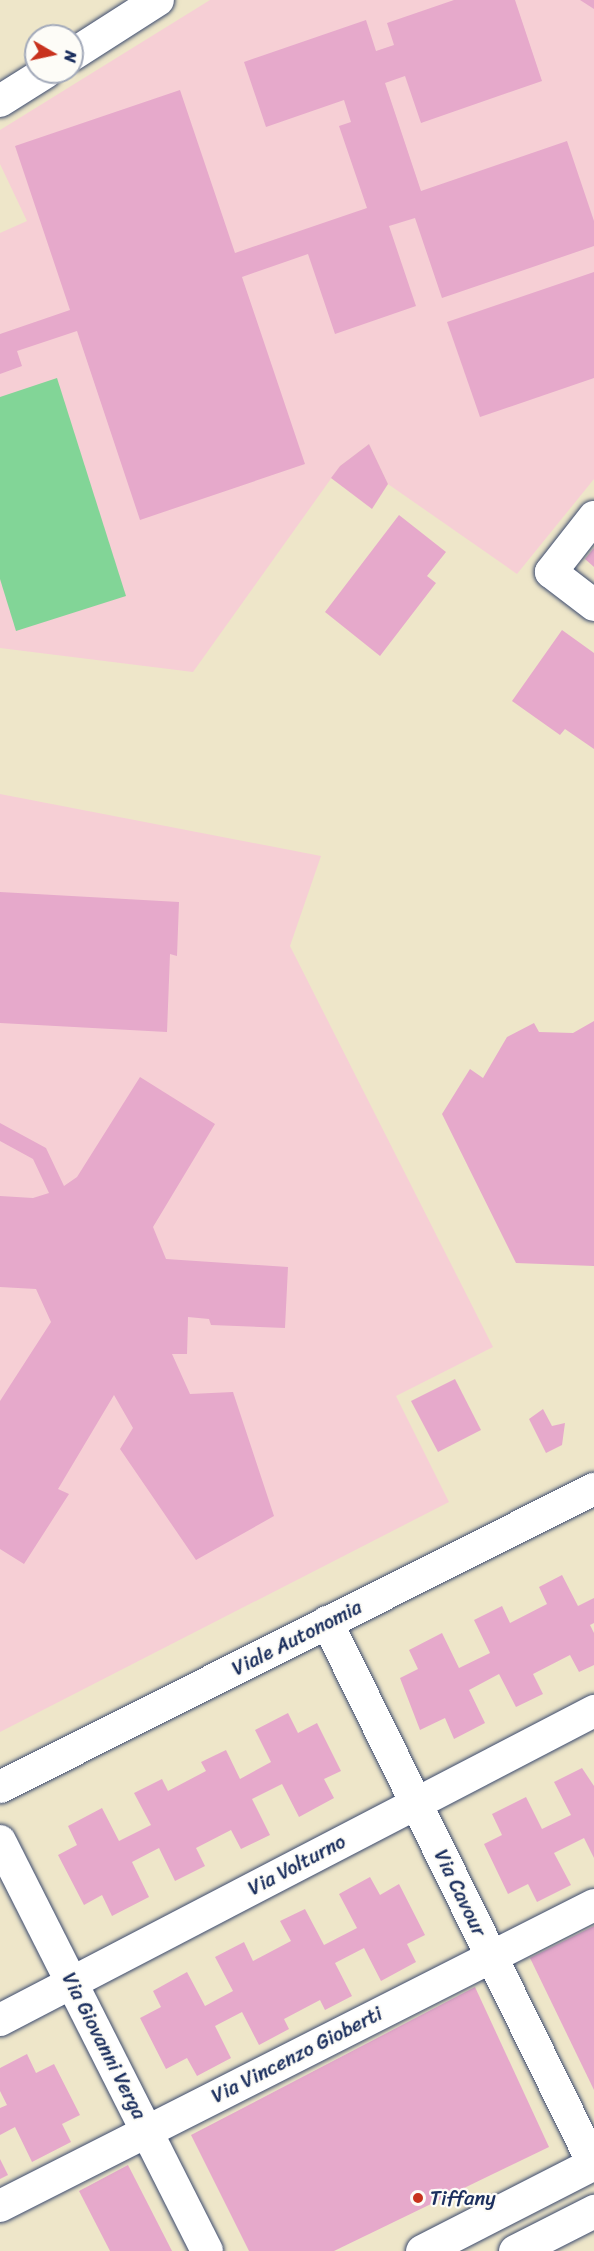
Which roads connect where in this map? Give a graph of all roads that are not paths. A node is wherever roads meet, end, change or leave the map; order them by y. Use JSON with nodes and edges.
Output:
{"nodes":[{"id":1,"x":158,"y":0,"type":"edge"},
{"id":2,"x":84,"y":47,"type":"edge"},
{"id":3,"x":27,"y":84,"type":"edge"},
{"id":4,"x":0,"y":101,"type":"edge"},
{"id":5,"x":594,"y":517,"type":"edge"},
{"id":6,"x":594,"y":604,"type":"edge"},
{"id":7,"x":594,"y":1489,"type":"edge"},
{"id":8,"x":327,"y":1622,"type":"junction"},
{"id":9,"x":594,"y":1711,"type":"edge"},
{"id":10,"x":0,"y":1787,"type":"edge"},
{"id":11,"x":416,"y":1803,"type":"junction"},
{"id":12,"x":0,"y":1840,"type":"edge"},
{"id":13,"x":594,"y":1905,"type":"edge"},
{"id":14,"x":492,"y":1957,"type":"junction"},
{"id":15,"x":72,"y":1983,"type":"junction"},
{"id":16,"x":0,"y":2020,"type":"edge"},
{"id":17,"x":147,"y":2132,"type":"junction"},
{"id":18,"x":594,"y":2163,"type":"edge"},
{"id":19,"x":0,"y":2206,"type":"edge"},
{"id":20,"x":594,"y":2211,"type":"edge"},
{"id":21,"x":207,"y":2251,"type":"edge"},
{"id":22,"x":422,"y":2251,"type":"edge"},
{"id":23,"x":515,"y":2251,"type":"edge"}],
"edges":[{"from":1,"to":2,"type":"street"},
{"from":3,"to":4,"type":"street"},
{"from":5,"to":6,"type":"street"},
{"from":7,"to":8,"type":"street","name":"Viale Autonomia"},
{"from":8,"to":10,"type":"street","name":"Viale Autonomia"},
{"from":8,"to":11,"type":"street","name":"Via Cavour"},
{"from":9,"to":11,"type":"street","name":"Via Volturno"},
{"from":11,"to":14,"type":"street","name":"Via Cavour"},
{"from":11,"to":15,"type":"street","name":"Via Volturno"},
{"from":12,"to":15,"type":"street","name":"Via Giovanni Verga"},
{"from":13,"to":14,"type":"street","name":"Via Vincenzo Gioberti"},
{"from":14,"to":17,"type":"street","name":"Via Vincenzo Gioberti"},
{"from":14,"to":18,"type":"street","name":"Via Cavour"},
{"from":15,"to":16,"type":"street","name":"Via Volturno"},
{"from":15,"to":17,"type":"street","name":"Via Giovanni Verga"},
{"from":17,"to":19,"type":"street","name":"Via Vincenzo Gioberti"},
{"from":17,"to":21,"type":"street","name":"Via Giovanni Verga"},
{"from":18,"to":22,"type":"street"},
{"from":20,"to":23,"type":"street"}]}
